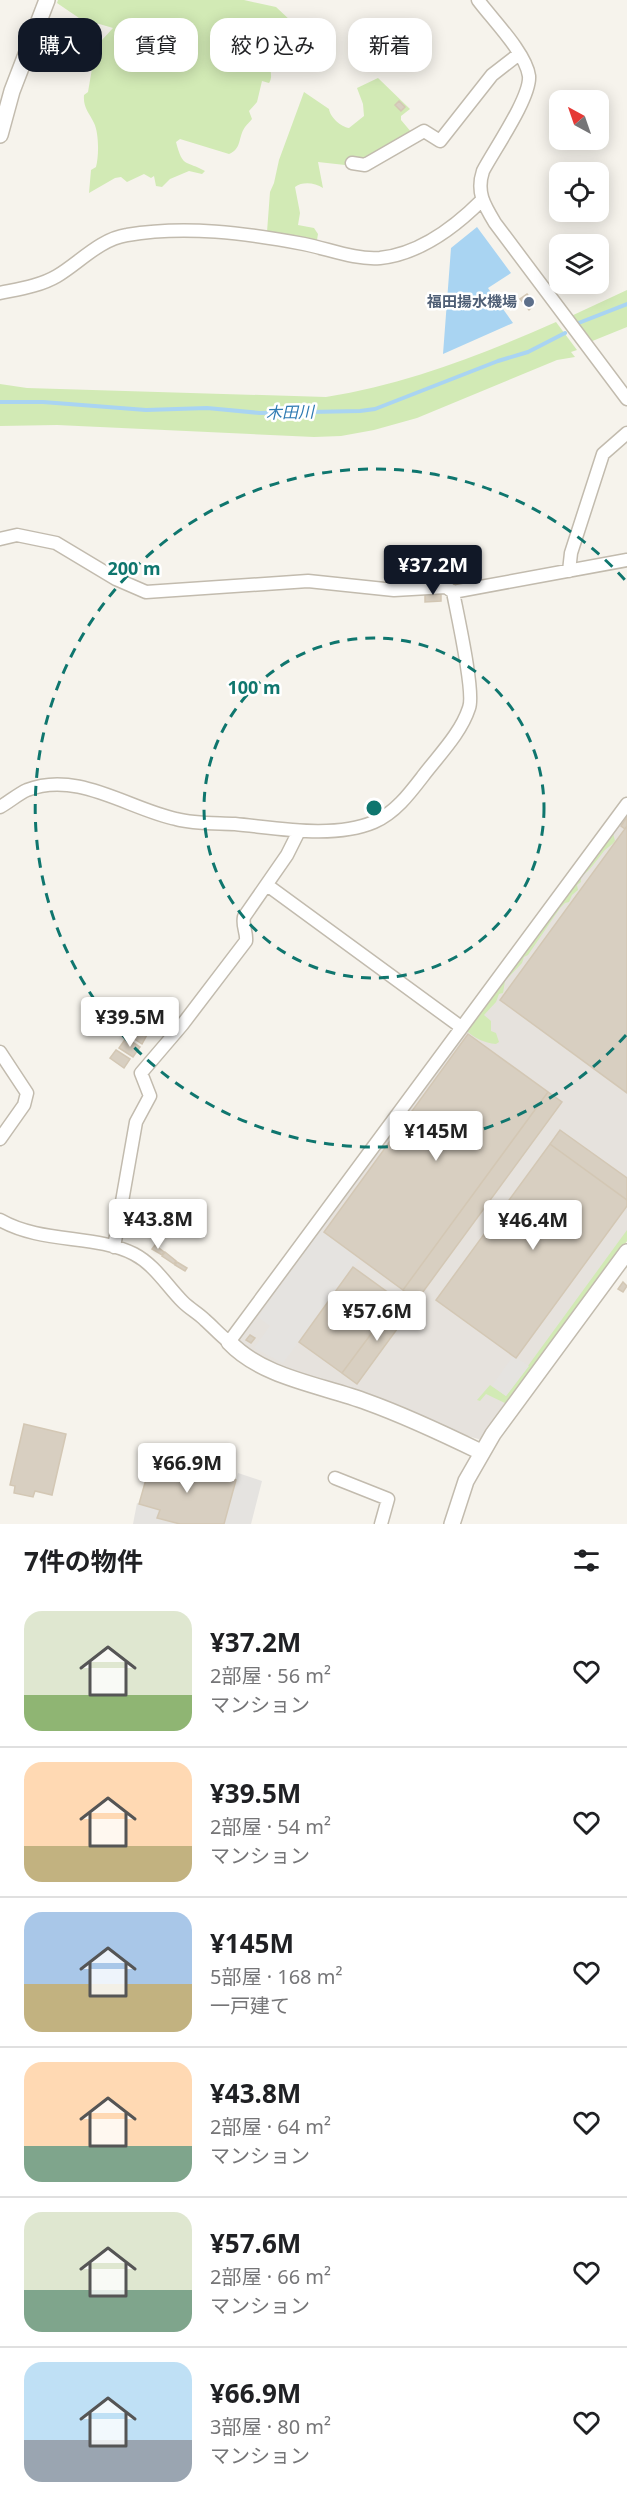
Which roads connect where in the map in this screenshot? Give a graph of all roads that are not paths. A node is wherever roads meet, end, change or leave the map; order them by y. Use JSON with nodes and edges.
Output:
{"nodes":[{"id":1,"x":47,"y":0,"type":"edge"},
{"id":2,"x":478,"y":0,"type":"edge"},
{"id":3,"x":519,"y":54,"type":"junction"},
{"id":4,"x":6,"y":90,"type":"edge"},
{"id":5,"x":0,"y":135,"type":"edge"},
{"id":6,"x":352,"y":163,"type":"dead end"},
{"id":7,"x":482,"y":200,"type":"junction"},
{"id":8,"x":0,"y":293,"type":"edge"},
{"id":9,"x":627,"y":399,"type":"edge"},
{"id":10,"x":627,"y":433,"type":"edge"},
{"id":11,"x":0,"y":538,"type":"edge"},
{"id":12,"x":627,"y":560,"type":"edge"},
{"id":13,"x":569,"y":571,"type":"junction"},
{"id":14,"x":453,"y":592,"type":"junction"},
{"id":15,"x":627,"y":804,"type":"edge"},
{"id":16,"x":0,"y":807,"type":"edge"},
{"id":17,"x":299,"y":831,"type":"junction"},
{"id":18,"x":267,"y":885,"type":"junction"},
{"id":19,"x":461,"y":1027,"type":"junction"},
{"id":20,"x":0,"y":1052,"type":"edge"},
{"id":21,"x":0,"y":1139,"type":"edge"},
{"id":22,"x":0,"y":1220,"type":"edge"},
{"id":23,"x":114,"y":1247,"type":"junction"},
{"id":24,"x":627,"y":1252,"type":"edge"},
{"id":25,"x":229,"y":1342,"type":"junction"},
{"id":26,"x":481,"y":1452,"type":"junction"},
{"id":27,"x":334,"y":1478,"type":"dead end"},
{"id":28,"x":381,"y":1524,"type":"edge"},
{"id":29,"x":452,"y":1524,"type":"edge"}],
"edges":[{"from":1,"to":4,"type":"street"},
{"from":2,"to":3,"type":"street"},
{"from":3,"to":6,"type":"street"},
{"from":3,"to":7,"type":"street"},
{"from":4,"to":5,"type":"street"},
{"from":7,"to":8,"type":"street"},
{"from":7,"to":9,"type":"street"},
{"from":10,"to":13,"type":"street"},
{"from":11,"to":14,"type":"street"},
{"from":12,"to":13,"type":"street"},
{"from":13,"to":14,"type":"street"},
{"from":14,"to":17,"type":"street"},
{"from":15,"to":19,"type":"street"},
{"from":16,"to":17,"type":"street"},
{"from":17,"to":18,"type":"street"},
{"from":18,"to":19,"type":"street"},
{"from":18,"to":23,"type":"street"},
{"from":19,"to":25,"type":"street"},
{"from":20,"to":21,"type":"street"},
{"from":22,"to":23,"type":"street"},
{"from":23,"to":25,"type":"street"},
{"from":24,"to":26,"type":"street"},
{"from":25,"to":26,"type":"street"},
{"from":26,"to":29,"type":"street"},
{"from":27,"to":28,"type":"street"}]}
